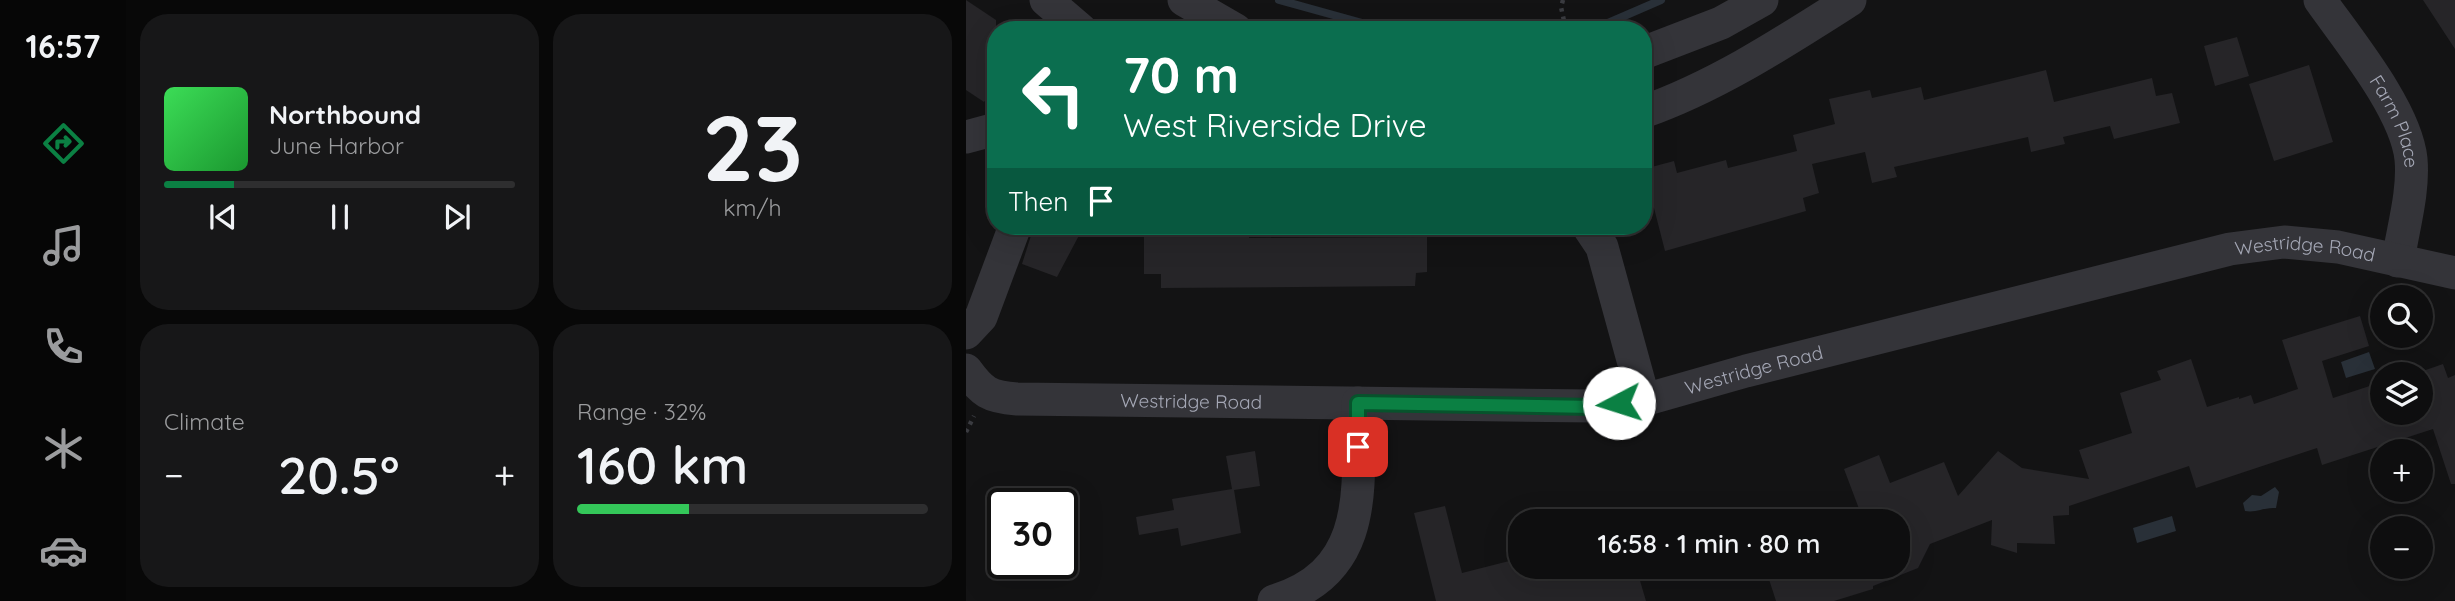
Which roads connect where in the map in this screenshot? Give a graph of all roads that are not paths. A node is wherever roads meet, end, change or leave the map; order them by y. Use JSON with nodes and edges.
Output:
{"nodes":[{"id":1,"x":1046,"y":0,"type":"edge"},
{"id":2,"x":1184,"y":0,"type":"edge"},
{"id":3,"x":1762,"y":0,"type":"edge"},
{"id":4,"x":1850,"y":0,"type":"edge"},
{"id":5,"x":2320,"y":0,"type":"edge"},
{"id":6,"x":1070,"y":21,"type":"edge"},
{"id":7,"x":1220,"y":21,"type":"edge"},
{"id":8,"x":1652,"y":50,"type":"edge"},
{"id":9,"x":1652,"y":109,"type":"edge"},
{"id":10,"x":987,"y":131,"type":"edge"},
{"id":11,"x":966,"y":137,"type":"edge"},
{"id":12,"x":1012,"y":235,"type":"edge"},
{"id":13,"x":1594,"y":235,"type":"edge"},
{"id":14,"x":2398,"y":261,"type":"junction"},
{"id":15,"x":2455,"y":273,"type":"edge"},
{"id":16,"x":966,"y":332,"type":"edge"},
{"id":17,"x":966,"y":370,"type":"edge"},
{"id":18,"x":1644,"y":400,"type":"junction"},
{"id":19,"x":1358,"y":403,"type":"junction"},
{"id":20,"x":1274,"y":601,"type":"edge"}],
"edges":[{"from":1,"to":6,"type":"street"},
{"from":2,"to":7,"type":"street"},
{"from":3,"to":8,"type":"street"},
{"from":4,"to":9,"type":"street"},
{"from":5,"to":14,"type":"street","name":"Farm Place"},
{"from":10,"to":11,"type":"street"},
{"from":12,"to":16,"type":"street"},
{"from":13,"to":18,"type":"street"},
{"from":14,"to":15,"type":"street","name":"Westridge Road"},
{"from":14,"to":18,"type":"street","name":"Westridge Road"},
{"from":17,"to":19,"type":"street","name":"Westridge Road"},
{"from":18,"to":19,"type":"street","name":"Westridge Road"},
{"from":19,"to":20,"type":"street"}]}
